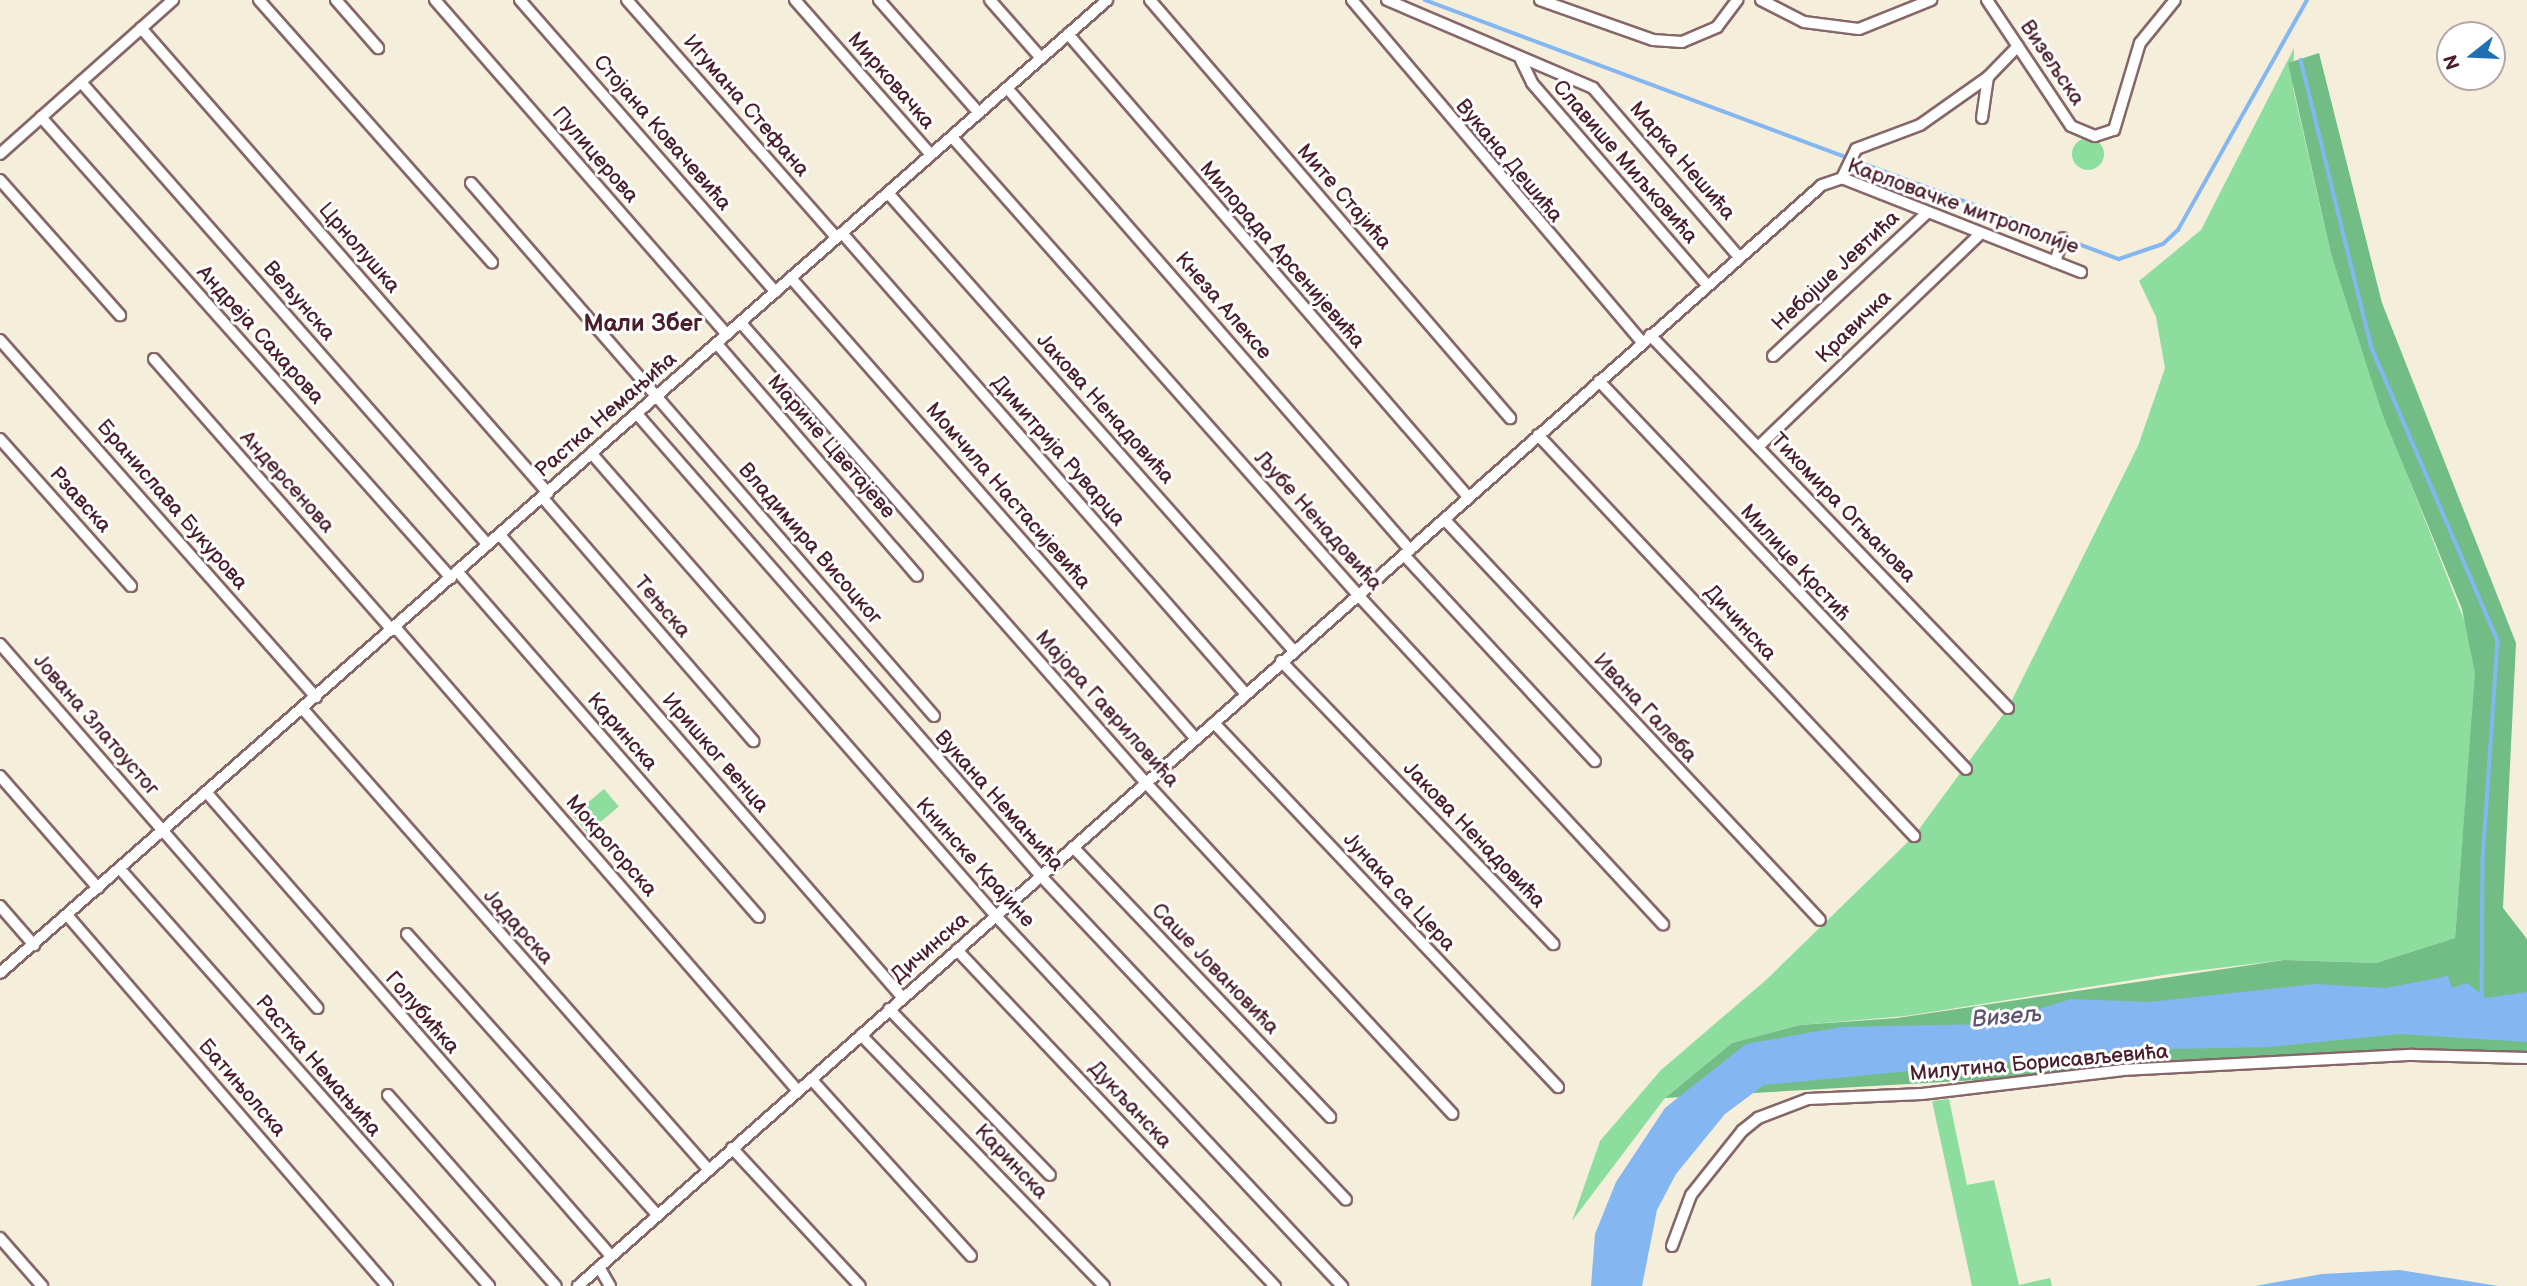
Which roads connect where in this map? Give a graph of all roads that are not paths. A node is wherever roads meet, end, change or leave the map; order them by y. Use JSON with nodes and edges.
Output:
{"nodes":[{"id":1,"x":173,"y":0,"type":"edge"},
{"id":2,"x":259,"y":0,"type":"edge"},
{"id":3,"x":336,"y":0,"type":"edge"},
{"id":4,"x":435,"y":0,"type":"edge"},
{"id":5,"x":520,"y":0,"type":"edge"},
{"id":6,"x":627,"y":0,"type":"edge"},
{"id":7,"x":795,"y":0,"type":"edge"},
{"id":8,"x":879,"y":0,"type":"edge"},
{"id":9,"x":990,"y":0,"type":"edge"},
{"id":10,"x":1107,"y":0,"type":"edge"},
{"id":11,"x":1150,"y":0,"type":"edge"},
{"id":12,"x":1352,"y":0,"type":"edge"},
{"id":13,"x":1387,"y":0,"type":"edge"},
{"id":14,"x":1540,"y":0,"type":"edge"},
{"id":15,"x":1737,"y":0,"type":"edge"},
{"id":16,"x":1761,"y":0,"type":"edge"},
{"id":17,"x":1931,"y":0,"type":"edge"},
{"id":18,"x":1987,"y":0,"type":"edge"},
{"id":19,"x":2175,"y":0,"type":"edge"},
{"id":20,"x":141,"y":28,"type":"junction"},
{"id":21,"x":1068,"y":34,"type":"junction"},
{"id":22,"x":2018,"y":46,"type":"junction"},
{"id":23,"x":378,"y":48,"type":"dead end"},
{"id":24,"x":1041,"y":58,"type":"junction"},
{"id":25,"x":1521,"y":60,"type":"junction"},
{"id":26,"x":1988,"y":77,"type":"junction"},
{"id":27,"x":81,"y":82,"type":"junction"},
{"id":28,"x":1007,"y":88,"type":"junction"},
{"id":29,"x":979,"y":113,"type":"junction"},
{"id":30,"x":41,"y":117,"type":"junction"},
{"id":31,"x":1982,"y":118,"type":"dead end"},
{"id":32,"x":952,"y":137,"type":"junction"},
{"id":33,"x":0,"y":154,"type":"edge"},
{"id":34,"x":931,"y":155,"type":"junction"},
{"id":35,"x":1837,"y":179,"type":"junction"},
{"id":36,"x":0,"y":180,"type":"edge"},
{"id":37,"x":471,"y":183,"type":"dead end"},
{"id":38,"x":888,"y":193,"type":"junction"},
{"id":39,"x":1926,"y":214,"type":"junction"},
{"id":40,"x":839,"y":236,"type":"junction"},
{"id":41,"x":1978,"y":236,"type":"junction"},
{"id":42,"x":2062,"y":243,"type":"dead end"},
{"id":43,"x":1739,"y":257,"type":"junction"},
{"id":44,"x":492,"y":262,"type":"dead end"},
{"id":45,"x":2055,"y":262,"type":"junction"},
{"id":46,"x":2081,"y":272,"type":"dead end"},
{"id":47,"x":791,"y":278,"type":"junction"},
{"id":48,"x":1707,"y":285,"type":"junction"},
{"id":49,"x":776,"y":292,"type":"junction"},
{"id":50,"x":120,"y":315,"type":"dead end"},
{"id":51,"x":741,"y":323,"type":"junction"},
{"id":52,"x":727,"y":335,"type":"junction"},
{"id":53,"x":1646,"y":338,"type":"junction"},
{"id":54,"x":0,"y":340,"type":"edge"},
{"id":55,"x":717,"y":344,"type":"junction"},
{"id":56,"x":1773,"y":356,"type":"dead end"},
{"id":57,"x":154,"y":359,"type":"dead end"},
{"id":58,"x":1599,"y":381,"type":"junction"},
{"id":59,"x":657,"y":397,"type":"junction"},
{"id":60,"x":637,"y":414,"type":"junction"},
{"id":61,"x":1510,"y":418,"type":"dead end"},
{"id":62,"x":1538,"y":435,"type":"junction"},
{"id":63,"x":0,"y":439,"type":"edge"},
{"id":64,"x":1758,"y":447,"type":"junction"},
{"id":65,"x":592,"y":454,"type":"junction"},
{"id":66,"x":545,"y":495,"type":"junction"},
{"id":67,"x":1469,"y":498,"type":"junction"},
{"id":68,"x":1445,"y":520,"type":"junction"},
{"id":69,"x":500,"y":535,"type":"junction"},
{"id":70,"x":488,"y":545,"type":"junction"},
{"id":71,"x":1407,"y":552,"type":"junction"},
{"id":72,"x":454,"y":575,"type":"junction"},
{"id":73,"x":917,"y":576,"type":"dead end"},
{"id":74,"x":131,"y":586,"type":"dead end"},
{"id":75,"x":1358,"y":595,"type":"junction"},
{"id":76,"x":394,"y":628,"type":"junction"},
{"id":77,"x":0,"y":644,"type":"edge"},
{"id":78,"x":1293,"y":650,"type":"junction"},
{"id":79,"x":1281,"y":661,"type":"junction"},
{"id":80,"x":1245,"y":693,"type":"junction"},
{"id":81,"x":316,"y":697,"type":"junction"},
{"id":82,"x":302,"y":708,"type":"junction"},
{"id":83,"x":2008,"y":708,"type":"dead end"},
{"id":84,"x":934,"y":716,"type":"dead end"},
{"id":85,"x":1214,"y":723,"type":"junction"},
{"id":86,"x":1196,"y":739,"type":"junction"},
{"id":87,"x":753,"y":741,"type":"dead end"},
{"id":88,"x":1595,"y":761,"type":"dead end"},
{"id":89,"x":1966,"y":768,"type":"dead end"},
{"id":90,"x":0,"y":776,"type":"edge"},
{"id":91,"x":1146,"y":783,"type":"junction"},
{"id":92,"x":207,"y":793,"type":"junction"},
{"id":93,"x":163,"y":831,"type":"junction"},
{"id":94,"x":1914,"y":836,"type":"dead end"},
{"id":95,"x":1073,"y":847,"type":"junction"},
{"id":96,"x":120,"y":869,"type":"junction"},
{"id":97,"x":1040,"y":876,"type":"junction"},
{"id":98,"x":98,"y":888,"type":"junction"},
{"id":99,"x":0,"y":906,"type":"edge"},
{"id":100,"x":67,"y":915,"type":"junction"},
{"id":101,"x":996,"y":916,"type":"junction"},
{"id":102,"x":759,"y":917,"type":"dead end"},
{"id":103,"x":1819,"y":920,"type":"dead end"},
{"id":104,"x":1663,"y":924,"type":"dead end"},
{"id":105,"x":407,"y":934,"type":"dead end"},
{"id":106,"x":1553,"y":944,"type":"dead end"},
{"id":107,"x":34,"y":945,"type":"junction"},
{"id":108,"x":957,"y":950,"type":"junction"},
{"id":109,"x":0,"y":973,"type":"edge"},
{"id":110,"x":902,"y":997,"type":"junction"},
{"id":111,"x":317,"y":1008,"type":"dead end"},
{"id":112,"x":889,"y":1009,"type":"junction"},
{"id":113,"x":862,"y":1035,"type":"junction"},
{"id":114,"x":2527,"y":1058,"type":"edge"},
{"id":115,"x":812,"y":1080,"type":"junction"},
{"id":116,"x":1558,"y":1087,"type":"dead end"},
{"id":117,"x":798,"y":1091,"type":"junction"},
{"id":118,"x":388,"y":1095,"type":"dead end"},
{"id":119,"x":1452,"y":1114,"type":"dead end"},
{"id":120,"x":1330,"y":1117,"type":"dead end"},
{"id":121,"x":732,"y":1148,"type":"junction"},
{"id":122,"x":708,"y":1169,"type":"junction"},
{"id":123,"x":1050,"y":1175,"type":"dead end"},
{"id":124,"x":1346,"y":1200,"type":"dead end"},
{"id":125,"x":657,"y":1215,"type":"junction"},
{"id":126,"x":0,"y":1238,"type":"edge"},
{"id":127,"x":1672,"y":1245,"type":"dead end"},
{"id":128,"x":611,"y":1256,"type":"junction"},
{"id":129,"x":971,"y":1256,"type":"dead end"},
{"id":130,"x":599,"y":1267,"type":"junction"},
{"id":131,"x":42,"y":1286,"type":"edge"},
{"id":132,"x":387,"y":1286,"type":"edge"},
{"id":133,"x":489,"y":1286,"type":"edge"},
{"id":134,"x":556,"y":1286,"type":"edge"},
{"id":135,"x":578,"y":1286,"type":"edge"},
{"id":136,"x":610,"y":1286,"type":"edge"},
{"id":137,"x":860,"y":1286,"type":"edge"},
{"id":138,"x":1104,"y":1286,"type":"edge"},
{"id":139,"x":1275,"y":1286,"type":"edge"},
{"id":140,"x":1342,"y":1286,"type":"edge"}],
"edges":[{"from":1,"to":20,"type":"street"},
{"from":2,"to":44,"type":"street"},
{"from":3,"to":23,"type":"street"},
{"from":4,"to":52,"type":"street","name":"Пулицерова"},
{"from":5,"to":49,"type":"street","name":"Стојана Ковачевића"},
{"from":6,"to":40,"type":"street","name":"Игумана Стефана"},
{"from":7,"to":34,"type":"street","name":"Мирковачка"},
{"from":8,"to":29,"type":"street"},
{"from":9,"to":24,"type":"street"},
{"from":10,"to":21,"type":"street","name":"Растка Немањића"},
{"from":11,"to":61,"type":"street","name":"Мите Стајића"},
{"from":12,"to":53,"type":"street","name":"Вукана Дешића"},
{"from":13,"to":25,"type":"street"},
{"from":14,"to":15,"type":"street"},
{"from":16,"to":17,"type":"street"},
{"from":18,"to":22,"type":"street","name":"Визељска"},
{"from":19,"to":22,"type":"street","name":"Визељска"},
{"from":20,"to":27,"type":"street"},
{"from":20,"to":66,"type":"street","name":"Црнолушка"},
{"from":21,"to":24,"type":"street","name":"Растка Немањића"},
{"from":21,"to":67,"type":"street","name":"Милорада Арсенијевића"},
{"from":22,"to":26,"type":"street"},
{"from":24,"to":28,"type":"street","name":"Растка Немањића"},
{"from":25,"to":43,"type":"street","name":"Марка Нешића"},
{"from":25,"to":48,"type":"street","name":"Славише Миљковића"},
{"from":26,"to":31,"type":"street"},
{"from":26,"to":35,"type":"street"},
{"from":27,"to":30,"type":"street"},
{"from":27,"to":70,"type":"street","name":"Вељунска"},
{"from":28,"to":29,"type":"street","name":"Растка Немањића"},
{"from":28,"to":71,"type":"street","name":"Кнеза Алексе"},
{"from":29,"to":32,"type":"street","name":"Растка Немањића"},
{"from":30,"to":33,"type":"street"},
{"from":30,"to":72,"type":"street","name":"Андреја Сахарова"},
{"from":32,"to":34,"type":"street","name":"Растка Немањића"},
{"from":32,"to":75,"type":"street","name":"Љубе Ненадовића"},
{"from":34,"to":38,"type":"street","name":"Растка Немањића"},
{"from":35,"to":39,"type":"street","name":"Карловачке митрополије"},
{"from":35,"to":43,"type":"street","name":"Дичинска"},
{"from":36,"to":50,"type":"street"},
{"from":37,"to":59,"type":"street","name":"Владимира Висоцког"},
{"from":38,"to":40,"type":"street","name":"Растка Немањића"},
{"from":38,"to":78,"type":"street","name":"Јакова Ненадовића"},
{"from":39,"to":41,"type":"street","name":"Карловачке митрополије"},
{"from":39,"to":56,"type":"street","name":"Небојше Јевтића"},
{"from":40,"to":47,"type":"street","name":"Растка Немањића"},
{"from":40,"to":80,"type":"street","name":"Димитрија Руварца"},
{"from":41,"to":45,"type":"street","name":"Карловачке митрополије"},
{"from":41,"to":64,"type":"street","name":"Кравичка"},
{"from":42,"to":45,"type":"street"},
{"from":43,"to":48,"type":"street","name":"Дичинска"},
{"from":45,"to":46,"type":"street","name":"Карловачке митрополије"},
{"from":47,"to":49,"type":"street","name":"Растка Немањића"},
{"from":47,"to":86,"type":"street","name":"Момчила Настасијевића"},
{"from":48,"to":53,"type":"street","name":"Дичинска"},
{"from":49,"to":51,"type":"street","name":"Растка Немањића"},
{"from":51,"to":52,"type":"street","name":"Растка Немањића"},
{"from":51,"to":91,"type":"street","name":"Мајора Гавриловића"},
{"from":52,"to":55,"type":"street","name":"Растка Немањића"},
{"from":53,"to":58,"type":"street","name":"Дичинска"},
{"from":53,"to":64,"type":"street","name":"Тихомира Огњанова"},
{"from":54,"to":81,"type":"street","name":"Бранислава Букурова"},
{"from":55,"to":59,"type":"street","name":"Растка Немањића"},
{"from":55,"to":73,"type":"street","name":"Марине Цветајеве"},
{"from":57,"to":76,"type":"street","name":"Андерсенова"},
{"from":58,"to":62,"type":"street","name":"Дичинска"},
{"from":58,"to":89,"type":"street","name":"Милице Крстић"},
{"from":59,"to":60,"type":"street","name":"Растка Немањића"},
{"from":59,"to":84,"type":"street","name":"Владимира Висоцког"},
{"from":60,"to":65,"type":"street","name":"Растка Немањића"},
{"from":60,"to":97,"type":"street","name":"Вукана Немањића"},
{"from":62,"to":67,"type":"street","name":"Дичинска"},
{"from":62,"to":94,"type":"street","name":"Дичинска"},
{"from":63,"to":74,"type":"street","name":"Рзавска"},
{"from":64,"to":83,"type":"street","name":"Тихомира Огњанова"},
{"from":65,"to":66,"type":"street","name":"Растка Немањића"},
{"from":65,"to":101,"type":"street","name":"Книнске Крајине"},
{"from":66,"to":69,"type":"street","name":"Растка Немањића"},
{"from":66,"to":87,"type":"street","name":"Тењска"},
{"from":67,"to":68,"type":"street","name":"Дичинска"},
{"from":68,"to":71,"type":"street","name":"Дичинска"},
{"from":68,"to":103,"type":"street","name":"Ивана Галеба"},
{"from":69,"to":70,"type":"street","name":"Растка Немањића"},
{"from":69,"to":110,"type":"street","name":"Иришког венца"},
{"from":70,"to":72,"type":"street","name":"Растка Немањића"},
{"from":71,"to":75,"type":"street","name":"Дичинска"},
{"from":71,"to":88,"type":"street"},
{"from":72,"to":76,"type":"street","name":"Растка Немањића"},
{"from":72,"to":102,"type":"street","name":"Каринска"},
{"from":75,"to":78,"type":"street","name":"Дичинска"},
{"from":75,"to":104,"type":"street","name":"Љубе Ненадовића"},
{"from":76,"to":81,"type":"street","name":"Растка Немањића"},
{"from":76,"to":117,"type":"street","name":"Мокрогорска"},
{"from":77,"to":93,"type":"street","name":"Јована Златоустог"},
{"from":78,"to":79,"type":"street","name":"Дичинска"},
{"from":79,"to":80,"type":"street","name":"Дичинска"},
{"from":79,"to":106,"type":"street","name":"Јакова Ненадовића"},
{"from":80,"to":85,"type":"street","name":"Дичинска"},
{"from":81,"to":82,"type":"street","name":"Растка Немањића"},
{"from":82,"to":92,"type":"street","name":"Растка Немањића"},
{"from":82,"to":122,"type":"street","name":"Јадарска"},
{"from":85,"to":86,"type":"street","name":"Дичинска"},
{"from":85,"to":116,"type":"street","name":"Јунака са Цера"},
{"from":86,"to":91,"type":"street","name":"Дичинска"},
{"from":90,"to":98,"type":"street"},
{"from":91,"to":95,"type":"street","name":"Дичинска"},
{"from":91,"to":119,"type":"street","name":"Мајора Гавриловића"},
{"from":92,"to":93,"type":"street","name":"Растка Немањића"},
{"from":92,"to":128,"type":"street","name":"Голубићка"},
{"from":93,"to":96,"type":"street","name":"Растка Немањића"},
{"from":93,"to":111,"type":"street","name":"Растка Немањића"},
{"from":95,"to":97,"type":"street","name":"Дичинска"},
{"from":95,"to":120,"type":"street","name":"Саше Јовановића"},
{"from":96,"to":98,"type":"street","name":"Растка Немањића"},
{"from":96,"to":133,"type":"street","name":"Растка Немањића"},
{"from":97,"to":101,"type":"street","name":"Дичинска"},
{"from":97,"to":124,"type":"street","name":"Вукана Немањића"},
{"from":98,"to":100,"type":"street","name":"Растка Немањића"},
{"from":99,"to":107,"type":"street"},
{"from":100,"to":107,"type":"street","name":"Растка Немањића"},
{"from":100,"to":132,"type":"street","name":"Батињолска"},
{"from":101,"to":108,"type":"street","name":"Дичинска"},
{"from":101,"to":140,"type":"street","name":"Книнске Крајине"},
{"from":105,"to":125,"type":"street"},
{"from":107,"to":109,"type":"street","name":"Растка Немањића"},
{"from":108,"to":110,"type":"street","name":"Дичинска"},
{"from":108,"to":139,"type":"street","name":"Дукљанска"},
{"from":110,"to":112,"type":"street","name":"Дичинска"},
{"from":112,"to":113,"type":"street","name":"Дичинска"},
{"from":112,"to":123,"type":"street"},
{"from":113,"to":115,"type":"street","name":"Дичинска"},
{"from":113,"to":138,"type":"street","name":"Каринска"},
{"from":114,"to":127,"type":"street","name":"Милутина Борисављевића"},
{"from":115,"to":117,"type":"street","name":"Дичинска"},
{"from":115,"to":129,"type":"street"},
{"from":117,"to":121,"type":"street","name":"Дичинска"},
{"from":118,"to":134,"type":"street","name":"Растка Немањића"},
{"from":121,"to":122,"type":"street","name":"Дичинска"},
{"from":121,"to":137,"type":"street"},
{"from":122,"to":125,"type":"street","name":"Дичинска"},
{"from":125,"to":128,"type":"street","name":"Дичинска"},
{"from":126,"to":131,"type":"street"},
{"from":128,"to":130,"type":"street","name":"Дичинска"},
{"from":130,"to":135,"type":"street","name":"Дичинска"},
{"from":130,"to":136,"type":"street"}]}
